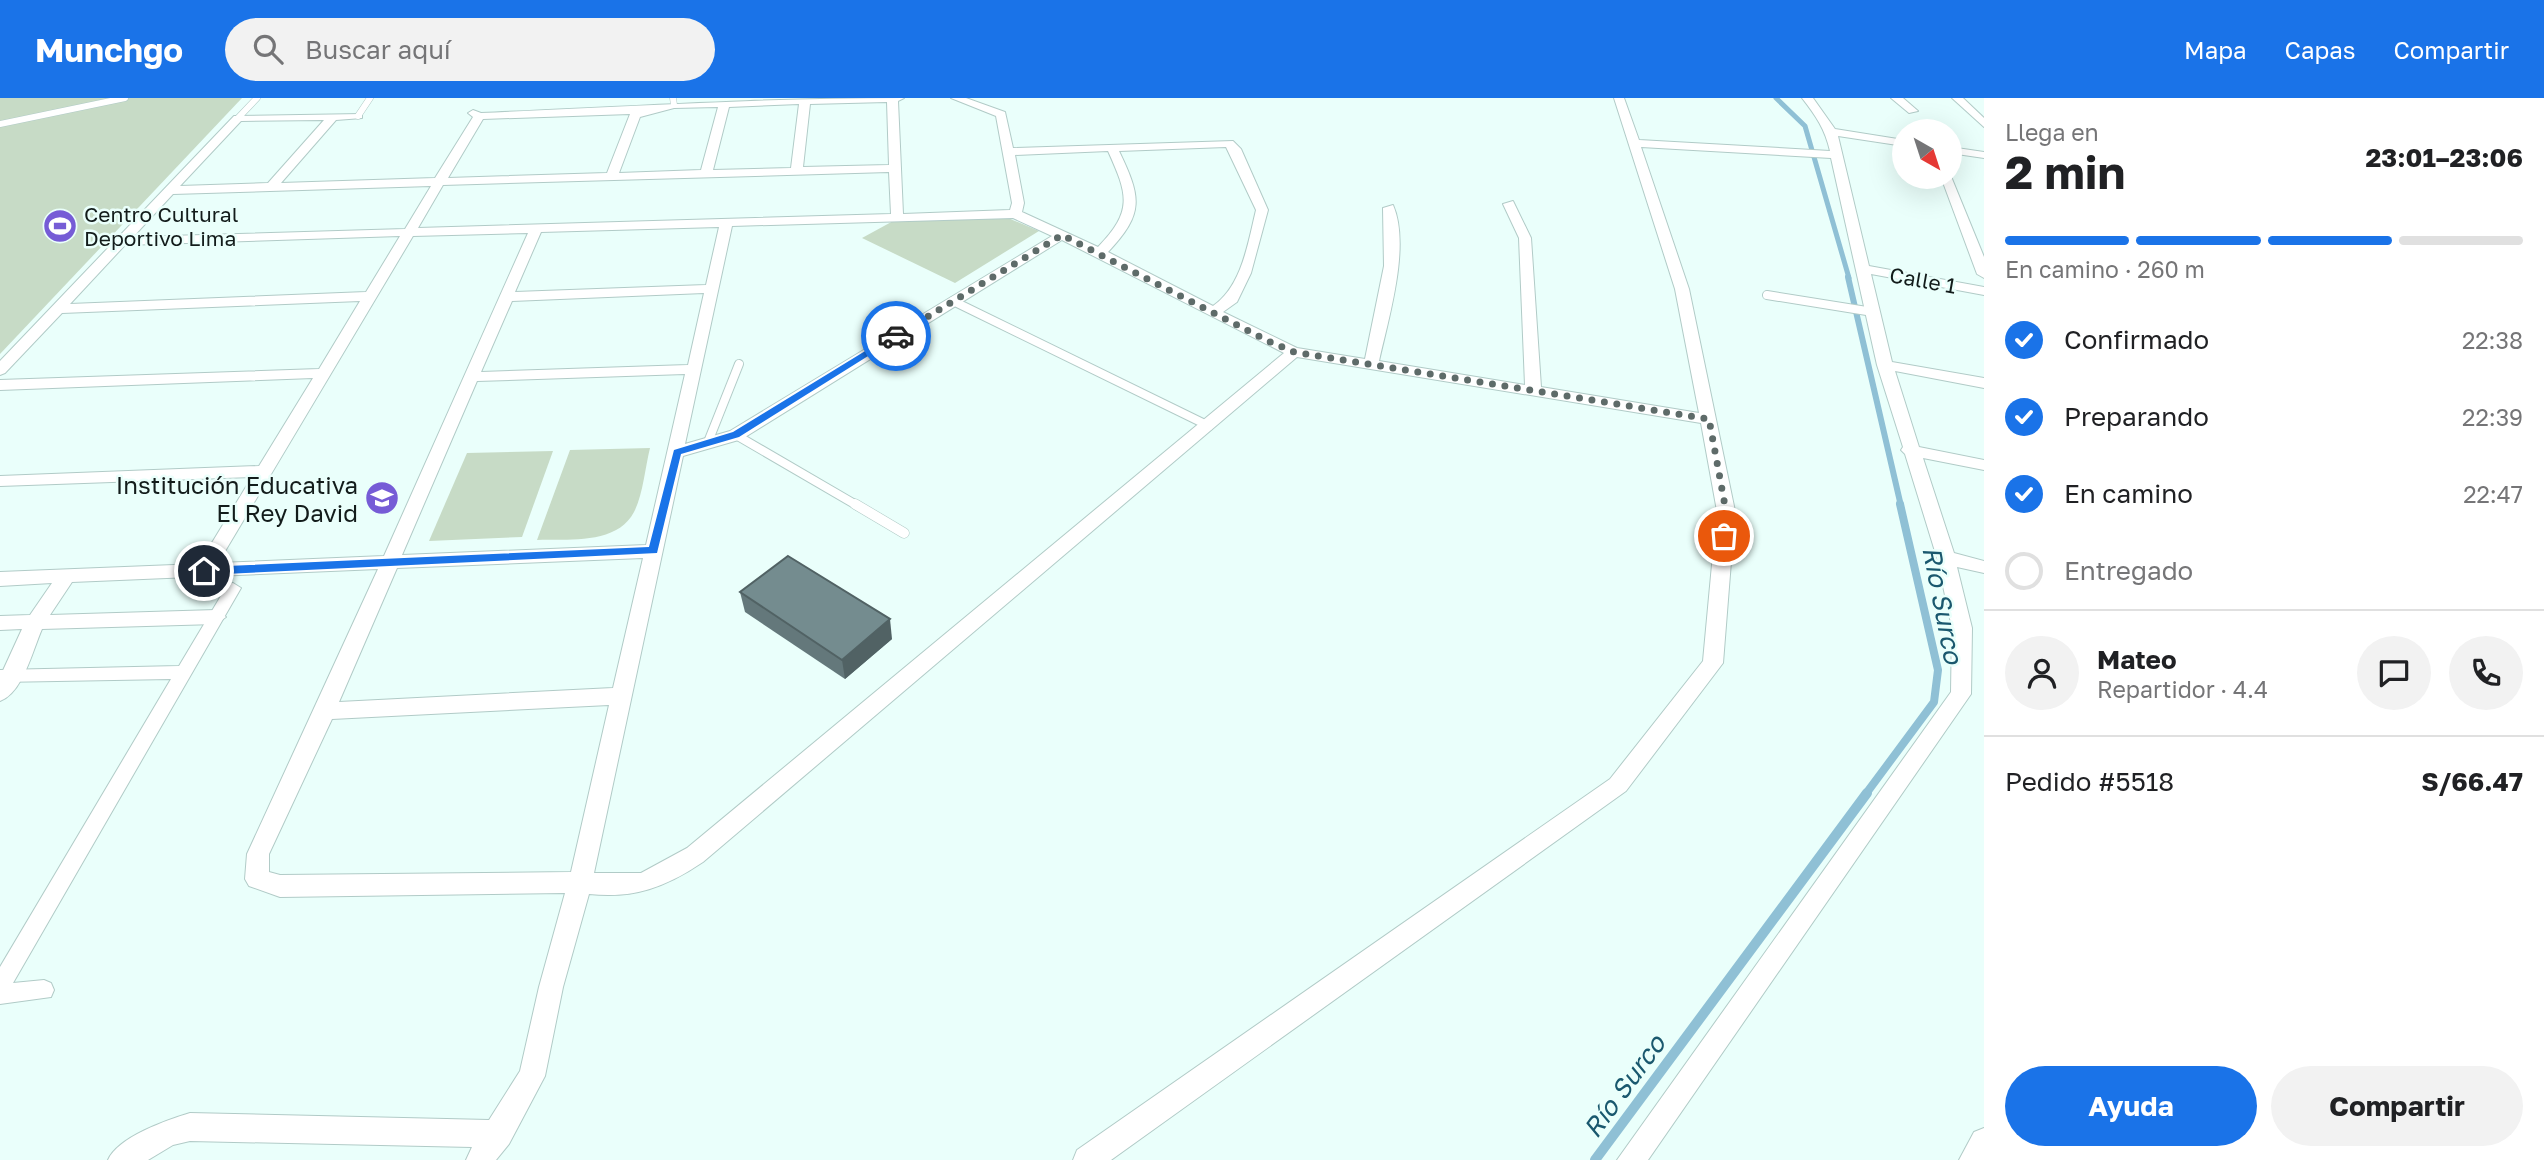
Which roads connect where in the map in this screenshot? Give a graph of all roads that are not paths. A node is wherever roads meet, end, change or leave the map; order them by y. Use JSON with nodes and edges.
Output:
{"nodes":[{"id":1,"x":125,"y":98,"type":"edge"},
{"id":2,"x":257,"y":98,"type":"edge"},
{"id":3,"x":370,"y":98,"type":"edge"},
{"id":4,"x":892,"y":98,"type":"edge"},
{"id":5,"x":899,"y":98,"type":"edge"},
{"id":6,"x":956,"y":98,"type":"edge"},
{"id":7,"x":1619,"y":98,"type":"edge"},
{"id":8,"x":1807,"y":98,"type":"edge"},
{"id":9,"x":1896,"y":98,"type":"edge"},
{"id":10,"x":1957,"y":98,"type":"edge"},
{"id":11,"x":805,"y":101,"type":"junction"},
{"id":12,"x":674,"y":102,"type":"edge"},
{"id":13,"x":724,"y":103,"type":"junction"},
{"id":14,"x":643,"y":110,"type":"junction"},
{"id":15,"x":1913,"y":111,"type":"dead end"},
{"id":16,"x":333,"y":116,"type":"junction"},
{"id":17,"x":358,"y":116,"type":"joint"},
{"id":18,"x":238,"y":118,"type":"junction"},
{"id":19,"x":0,"y":124,"type":"edge"},
{"id":20,"x":1984,"y":124,"type":"edge"},
{"id":21,"x":1831,"y":132,"type":"junction"},
{"id":22,"x":1892,"y":141,"type":"edge"},
{"id":23,"x":1632,"y":143,"type":"junction"},
{"id":24,"x":1112,"y":148,"type":"junction"},
{"id":25,"x":1011,"y":152,"type":"junction"},
{"id":26,"x":1962,"y":152,"type":"edge"},
{"id":27,"x":1830,"y":155,"type":"junction"},
{"id":28,"x":1984,"y":155,"type":"edge"},
{"id":29,"x":892,"y":168,"type":"junction"},
{"id":30,"x":797,"y":171,"type":"junction"},
{"id":31,"x":706,"y":173,"type":"junction"},
{"id":32,"x":612,"y":175,"type":"junction"},
{"id":33,"x":440,"y":180,"type":"junction"},
{"id":34,"x":272,"y":186,"type":"junction"},
{"id":35,"x":1952,"y":189,"type":"edge"},
{"id":36,"x":170,"y":190,"type":"junction"},
{"id":37,"x":1509,"y":204,"type":"dead end"},
{"id":38,"x":1389,"y":208,"type":"dead end"},
{"id":39,"x":1015,"y":214,"type":"junction"},
{"id":40,"x":897,"y":216,"type":"junction"},
{"id":41,"x":727,"y":221,"type":"junction"},
{"id":42,"x":537,"y":227,"type":"junction"},
{"id":43,"x":410,"y":230,"type":"junction"},
{"id":44,"x":1062,"y":235,"type":"junction"},
{"id":45,"x":121,"y":241,"type":"junction"},
{"id":46,"x":1100,"y":253,"type":"junction"},
{"id":47,"x":1863,"y":269,"type":"junction"},
{"id":48,"x":1984,"y":274,"type":"edge"},
{"id":49,"x":712,"y":289,"type":"junction"},
{"id":50,"x":1984,"y":291,"type":"edge"},
{"id":51,"x":1767,"y":295,"type":"dead end"},
{"id":52,"x":369,"y":296,"type":"junction"},
{"id":53,"x":506,"y":297,"type":"junction"},
{"id":54,"x":953,"y":301,"type":"junction"},
{"id":55,"x":58,"y":309,"type":"junction"},
{"id":56,"x":1867,"y":311,"type":"junction"},
{"id":57,"x":1214,"y":312,"type":"junction"},
{"id":58,"x":1294,"y":352,"type":"junction"},
{"id":59,"x":1371,"y":363,"type":"junction"},
{"id":60,"x":739,"y":364,"type":"dead end"},
{"id":61,"x":1885,"y":365,"type":"junction"},
{"id":62,"x":696,"y":369,"type":"junction"},
{"id":63,"x":0,"y":370,"type":"edge"},
{"id":64,"x":322,"y":373,"type":"junction"},
{"id":65,"x":472,"y":377,"type":"junction"},
{"id":66,"x":1984,"y":383,"type":"edge"},
{"id":67,"x":0,"y":384,"type":"edge"},
{"id":68,"x":1532,"y":390,"type":"junction"},
{"id":69,"x":1709,"y":419,"type":"junction"},
{"id":70,"x":1209,"y":426,"type":"junction"},
{"id":71,"x":736,"y":435,"type":"junction"},
{"id":72,"x":708,"y":442,"type":"junction"},
{"id":73,"x":1909,"y":450,"type":"junction"},
{"id":74,"x":677,"y":452,"type":"junction"},
{"id":75,"x":1984,"y":465,"type":"edge"},
{"id":76,"x":262,"y":471,"type":"junction"},
{"id":77,"x":0,"y":481,"type":"edge"},
{"id":78,"x":904,"y":533,"type":"dead end"},
{"id":79,"x":654,"y":551,"type":"junction"},
{"id":80,"x":1946,"y":558,"type":"junction"},
{"id":81,"x":390,"y":563,"type":"junction"},
{"id":82,"x":1984,"y":567,"type":"edge"},
{"id":83,"x":204,"y":571,"type":"junction"},
{"id":84,"x":66,"y":576,"type":"junction"},
{"id":85,"x":0,"y":579,"type":"edge"},
{"id":86,"x":233,"y":588,"type":"dead end"},
{"id":87,"x":216,"y":617,"type":"junction"},
{"id":88,"x":35,"y":622,"type":"junction"},
{"id":89,"x":0,"y":623,"type":"edge"},
{"id":90,"x":183,"y":672,"type":"junction"},
{"id":91,"x":6,"y":676,"type":"edge"},
{"id":92,"x":0,"y":693,"type":"edge"},
{"id":93,"x":620,"y":696,"type":"junction"},
{"id":94,"x":325,"y":711,"type":"junction"},
{"id":95,"x":580,"y":882,"type":"junction"},
{"id":96,"x":0,"y":986,"type":"edge"},
{"id":97,"x":44,"y":990,"type":"dead end"},
{"id":98,"x":0,"y":994,"type":"edge"},
{"id":99,"x":499,"y":1134,"type":"junction"},
{"id":100,"x":1984,"y":1142,"type":"edge"},
{"id":101,"x":122,"y":1160,"type":"edge"},
{"id":102,"x":480,"y":1160,"type":"edge"},
{"id":103,"x":1087,"y":1160,"type":"edge"},
{"id":104,"x":1631,"y":1160,"type":"edge"},
{"id":105,"x":1973,"y":1160,"type":"edge"}],
"edges":[{"from":1,"to":19,"type":"lane"},
{"from":2,"to":18,"type":"lane"},
{"from":3,"to":17,"type":"lane"},
{"from":4,"to":5,"type":"street"},
{"from":4,"to":11,"type":"street"},
{"from":4,"to":29,"type":"street"},
{"from":6,"to":25,"type":"street"},
{"from":7,"to":23,"type":"street"},
{"from":8,"to":21,"type":"street"},
{"from":9,"to":15,"type":"street"},
{"from":10,"to":20,"type":"street"},
{"from":11,"to":13,"type":"street"},
{"from":11,"to":30,"type":"street"},
{"from":12,"to":13,"type":"street"},
{"from":12,"to":14,"type":"street"},
{"from":13,"to":31,"type":"street"},
{"from":14,"to":32,"type":"street"},
{"from":14,"to":33,"type":"street"},
{"from":16,"to":17,"type":"street"},
{"from":16,"to":18,"type":"street"},
{"from":16,"to":34,"type":"street"},
{"from":18,"to":36,"type":"street"},
{"from":21,"to":22,"type":"street"},
{"from":21,"to":27,"type":"street"},
{"from":23,"to":27,"type":"street"},
{"from":23,"to":69,"type":"street"},
{"from":24,"to":25,"type":"street"},
{"from":24,"to":46,"type":"street"},
{"from":24,"to":57,"type":"street"},
{"from":25,"to":39,"type":"street"},
{"from":26,"to":28,"type":"street"},
{"from":27,"to":47,"type":"street"},
{"from":29,"to":30,"type":"street"},
{"from":29,"to":40,"type":"street"},
{"from":30,"to":31,"type":"street"},
{"from":31,"to":32,"type":"street"},
{"from":32,"to":33,"type":"street"},
{"from":33,"to":34,"type":"street"},
{"from":33,"to":43,"type":"street"},
{"from":34,"to":36,"type":"street"},
{"from":35,"to":48,"type":"street"},
{"from":36,"to":45,"type":"street"},
{"from":37,"to":68,"type":"street"},
{"from":38,"to":59,"type":"street"},
{"from":39,"to":40,"type":"street"},
{"from":39,"to":44,"type":"street"},
{"from":40,"to":41,"type":"street"},
{"from":41,"to":42,"type":"street"},
{"from":41,"to":49,"type":"street"},
{"from":42,"to":43,"type":"street"},
{"from":42,"to":53,"type":"street"},
{"from":43,"to":45,"type":"street"},
{"from":43,"to":52,"type":"street"},
{"from":44,"to":46,"type":"street"},
{"from":44,"to":54,"type":"street"},
{"from":45,"to":55,"type":"street"},
{"from":46,"to":57,"type":"street"},
{"from":47,"to":50,"type":"street","name":"Calle 1"},
{"from":47,"to":56,"type":"street"},
{"from":49,"to":53,"type":"street"},
{"from":49,"to":62,"type":"street"},
{"from":51,"to":56,"type":"lane"},
{"from":52,"to":55,"type":"street"},
{"from":52,"to":64,"type":"street"},
{"from":53,"to":65,"type":"street"},
{"from":54,"to":70,"type":"lane"},
{"from":54,"to":71,"type":"street"},
{"from":55,"to":63,"type":"street"},
{"from":56,"to":61,"type":"street"},
{"from":57,"to":58,"type":"street"},
{"from":58,"to":59,"type":"street"},
{"from":58,"to":70,"type":"street"},
{"from":59,"to":68,"type":"street"},
{"from":60,"to":72,"type":"lane"},
{"from":61,"to":66,"type":"street"},
{"from":61,"to":73,"type":"street"},
{"from":62,"to":65,"type":"street"},
{"from":62,"to":74,"type":"street"},
{"from":64,"to":67,"type":"street"},
{"from":64,"to":76,"type":"street"},
{"from":65,"to":81,"type":"street"},
{"from":68,"to":69,"type":"street"},
{"from":69,"to":103,"type":"street"},
{"from":70,"to":95,"type":"street"},
{"from":71,"to":72,"type":"street"},
{"from":71,"to":78,"type":"lane"},
{"from":72,"to":74,"type":"street"},
{"from":73,"to":75,"type":"street"},
{"from":73,"to":80,"type":"street"},
{"from":74,"to":79,"type":"street"},
{"from":76,"to":77,"type":"street"},
{"from":76,"to":83,"type":"street"},
{"from":79,"to":81,"type":"street"},
{"from":79,"to":93,"type":"street"},
{"from":80,"to":82,"type":"street"},
{"from":80,"to":104,"type":"street"},
{"from":81,"to":83,"type":"street"},
{"from":81,"to":94,"type":"street"},
{"from":83,"to":84,"type":"street"},
{"from":84,"to":85,"type":"street"},
{"from":84,"to":88,"type":"street"},
{"from":86,"to":87,"type":"street"},
{"from":87,"to":88,"type":"street"},
{"from":87,"to":90,"type":"street"},
{"from":88,"to":89,"type":"street"},
{"from":88,"to":91,"type":"street"},
{"from":90,"to":91,"type":"street"},
{"from":90,"to":96,"type":"street"},
{"from":91,"to":92,"type":"street"},
{"from":93,"to":94,"type":"street"},
{"from":93,"to":95,"type":"street"},
{"from":94,"to":95,"type":"street"},
{"from":95,"to":99,"type":"street"},
{"from":97,"to":98,"type":"street"},
{"from":99,"to":101,"type":"street"},
{"from":99,"to":102,"type":"street"},
{"from":100,"to":105,"type":"street"}]}
